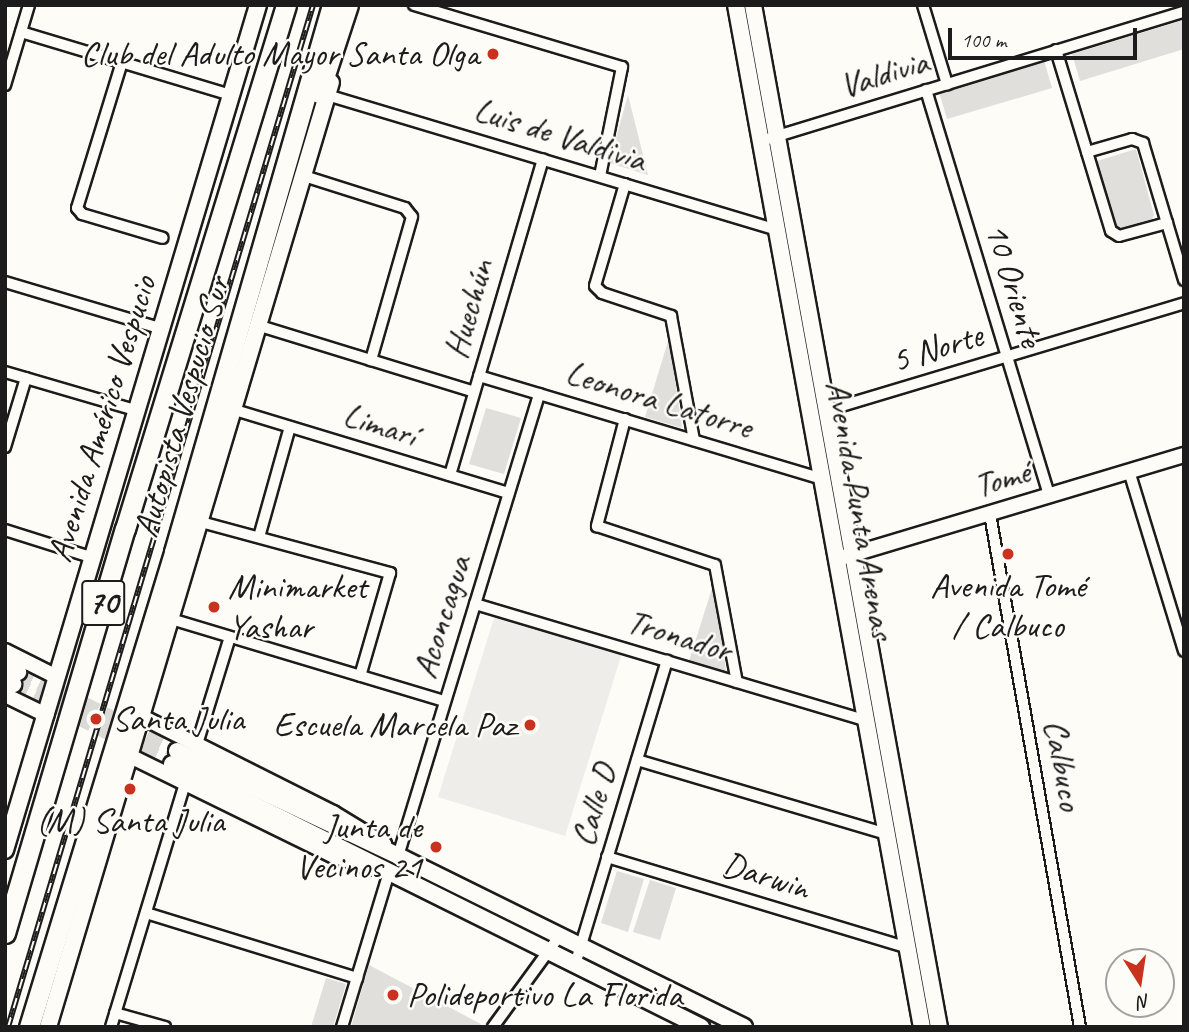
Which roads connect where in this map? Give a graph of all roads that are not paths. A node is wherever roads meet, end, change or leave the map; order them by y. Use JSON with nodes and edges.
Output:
{"nodes":[{"id":1,"x":30,"y":5,"type":"edge"},
{"id":2,"x":286,"y":5,"type":"edge"},
{"id":3,"x":332,"y":5,"type":"edge"},
{"id":4,"x":351,"y":5,"type":"edge"},
{"id":5,"x":416,"y":5,"type":"edge"},
{"id":6,"x":736,"y":5,"type":"edge"},
{"id":7,"x":753,"y":5,"type":"edge"},
{"id":8,"x":923,"y":5,"type":"edge"},
{"id":9,"x":253,"y":6,"type":"edge"},
{"id":10,"x":1184,"y":12,"type":"edge"},
{"id":11,"x":21,"y":33,"type":"junction"},
{"id":12,"x":1056,"y":50,"type":"junction"},
{"id":13,"x":122,"y":62,"type":"junction"},
{"id":14,"x":947,"y":84,"type":"junction"},
{"id":15,"x":5,"y":85,"type":"edge"},
{"id":16,"x":926,"y":90,"type":"junction"},
{"id":17,"x":230,"y":95,"type":"junction"},
{"id":18,"x":327,"y":95,"type":"junction"},
{"id":19,"x":777,"y":136,"type":"junction"},
{"id":20,"x":761,"y":141,"type":"junction"},
{"id":21,"x":1087,"y":152,"type":"junction"},
{"id":22,"x":543,"y":159,"type":"junction"},
{"id":23,"x":303,"y":176,"type":"junction"},
{"id":24,"x":600,"y":176,"type":"junction"},
{"id":25,"x":625,"y":184,"type":"junction"},
{"id":26,"x":1167,"y":223,"type":"junction"},
{"id":27,"x":777,"y":230,"type":"junction"},
{"id":28,"x":163,"y":238,"type":"dead end"},
{"id":29,"x":1184,"y":280,"type":"edge"},
{"id":30,"x":250,"y":281,"type":"junction"},
{"id":31,"x":5,"y":282,"type":"edge"},
{"id":32,"x":1184,"y":303,"type":"edge"},
{"id":33,"x":260,"y":326,"type":"junction"},
{"id":34,"x":163,"y":329,"type":"junction"},
{"id":35,"x":1006,"y":356,"type":"junction"},
{"id":36,"x":371,"y":360,"type":"junction"},
{"id":37,"x":5,"y":372,"type":"edge"},
{"id":38,"x":479,"y":376,"type":"junction"},
{"id":39,"x":26,"y":378,"type":"junction"},
{"id":40,"x":474,"y":392,"type":"junction"},
{"id":41,"x":539,"y":394,"type":"junction"},
{"id":42,"x":234,"y":410,"type":"junction"},
{"id":43,"x":828,"y":410,"type":"junction"},
{"id":44,"x":138,"y":411,"type":"junction"},
{"id":45,"x":625,"y":419,"type":"junction"},
{"id":46,"x":290,"y":427,"type":"junction"},
{"id":47,"x":694,"y":440,"type":"junction"},
{"id":48,"x":5,"y":447,"type":"edge"},
{"id":49,"x":1184,"y":455,"type":"edge"},
{"id":50,"x":1129,"y":471,"type":"junction"},
{"id":51,"x":450,"y":475,"type":"junction"},
{"id":52,"x":822,"y":479,"type":"junction"},
{"id":53,"x":509,"y":493,"type":"junction"},
{"id":54,"x":1049,"y":496,"type":"junction"},
{"id":55,"x":990,"y":514,"type":"junction"},
{"id":56,"x":201,"y":522,"type":"junction"},
{"id":57,"x":5,"y":530,"type":"edge"},
{"id":58,"x":259,"y":537,"type":"junction"},
{"id":59,"x":854,"y":554,"type":"junction"},
{"id":60,"x":94,"y":558,"type":"junction"},
{"id":61,"x":837,"y":559,"type":"junction"},
{"id":62,"x":475,"y":604,"type":"junction"},
{"id":63,"x":171,"y":620,"type":"junction"},
{"id":64,"x":230,"y":637,"type":"junction"},
{"id":65,"x":5,"y":651,"type":"edge"},
{"id":66,"x":1184,"y":651,"type":"edge"},
{"id":67,"x":667,"y":661,"type":"junction"},
{"id":68,"x":360,"y":676,"type":"junction"},
{"id":69,"x":57,"y":677,"type":"junction"},
{"id":70,"x":9,"y":679,"type":"edge"},
{"id":71,"x":737,"y":682,"type":"junction"},
{"id":72,"x":445,"y":701,"type":"junction"},
{"id":73,"x":46,"y":715,"type":"junction"},
{"id":74,"x":142,"y":717,"type":"junction"},
{"id":75,"x":867,"y":721,"type":"junction"},
{"id":76,"x":197,"y":744,"type":"junction"},
{"id":77,"x":130,"y":756,"type":"junction"},
{"id":78,"x":637,"y":760,"type":"junction"},
{"id":79,"x":186,"y":783,"type":"junction"},
{"id":80,"x":887,"y":834,"type":"junction"},
{"id":81,"x":5,"y":850,"type":"edge"},
{"id":82,"x":398,"y":856,"type":"junction"},
{"id":83,"x":607,"y":858,"type":"junction"},
{"id":84,"x":389,"y":872,"type":"junction"},
{"id":85,"x":146,"y":913,"type":"junction"},
{"id":86,"x":5,"y":933,"type":"edge"},
{"id":87,"x":560,"y":935,"type":"junction"},
{"id":88,"x":580,"y":946,"type":"junction"},
{"id":89,"x":908,"y":948,"type":"junction"},
{"id":90,"x":548,"y":951,"type":"junction"},
{"id":91,"x":575,"y":965,"type":"junction"},
{"id":92,"x":357,"y":978,"type":"junction"},
{"id":93,"x":116,"y":1013,"type":"junction"},
{"id":94,"x":29,"y":1027,"type":"edge"},
{"id":95,"x":48,"y":1027,"type":"edge"},
{"id":96,"x":111,"y":1027,"type":"edge"},
{"id":97,"x":165,"y":1027,"type":"edge"},
{"id":98,"x":342,"y":1027,"type":"edge"},
{"id":99,"x":494,"y":1027,"type":"edge"},
{"id":100,"x":701,"y":1027,"type":"edge"},
{"id":101,"x":744,"y":1027,"type":"edge"},
{"id":102,"x":922,"y":1027,"type":"edge"},
{"id":103,"x":939,"y":1027,"type":"edge"},
{"id":104,"x":1080,"y":1027,"type":"edge"}],
"edges":[{"from":1,"to":11,"type":"street"},
{"from":2,"to":86,"type":"highway","name":"Autopista Vespucio Sur","number":"70"},
{"from":3,"to":30,"type":"highway","name":"Autopista Vespucio Sur","number":"70"},
{"from":4,"to":18,"type":"main road"},
{"from":4,"to":30,"type":"highway"},
{"from":5,"to":24,"type":"street"},
{"from":6,"to":20,"type":"main road","name":"Avenida Punta Arenas"},
{"from":7,"to":19,"type":"main road","name":"Avenida Punta Arenas"},
{"from":8,"to":14,"type":"street"},
{"from":9,"to":17,"type":"main road","name":"Avenida Américo Vespucio"},
{"from":10,"to":12,"type":"street","name":"Valdivia"},
{"from":11,"to":13,"type":"street"},
{"from":11,"to":15,"type":"street"},
{"from":12,"to":14,"type":"street","name":"Valdivia"},
{"from":12,"to":21,"type":"street"},
{"from":13,"to":17,"type":"street"},
{"from":13,"to":28,"type":"street"},
{"from":14,"to":16,"type":"street","name":"Valdivia"},
{"from":16,"to":19,"type":"street","name":"Valdivia"},
{"from":16,"to":35,"type":"street","name":"10 Oriente"},
{"from":17,"to":34,"type":"main road","name":"Avenida Américo Vespucio"},
{"from":18,"to":22,"type":"street","name":"Luis de Valdivia"},
{"from":18,"to":23,"type":"main road"},
{"from":19,"to":20,"type":"street","name":"Valdivia"},
{"from":19,"to":43,"type":"main road","name":"Avenida Punta Arenas"},
{"from":20,"to":27,"type":"main road","name":"Avenida Punta Arenas"},
{"from":21,"to":26,"type":"street"},
{"from":21,"to":26,"type":"street"},
{"from":22,"to":24,"type":"street","name":"Luis de Valdivia"},
{"from":22,"to":38,"type":"street","name":"Huechún"},
{"from":23,"to":33,"type":"main road"},
{"from":23,"to":36,"type":"street"},
{"from":24,"to":25,"type":"street","name":"Luis de Valdivia"},
{"from":25,"to":27,"type":"street","name":"Luis de Valdivia"},
{"from":25,"to":47,"type":"street"},
{"from":26,"to":29,"type":"street"},
{"from":27,"to":52,"type":"main road","name":"Avenida Punta Arenas"},
{"from":30,"to":94,"type":"highway","name":"Autopista Vespucio Sur","number":"70"},
{"from":31,"to":34,"type":"street"},
{"from":32,"to":35,"type":"street","name":"5 Norte"},
{"from":33,"to":36,"type":"street"},
{"from":33,"to":42,"type":"main road"},
{"from":34,"to":44,"type":"main road","name":"Avenida Américo Vespucio"},
{"from":35,"to":43,"type":"street","name":"5 Norte"},
{"from":35,"to":54,"type":"street","name":"10 Oriente"},
{"from":36,"to":40,"type":"street"},
{"from":37,"to":39,"type":"street"},
{"from":38,"to":40,"type":"street","name":"Huechún"},
{"from":38,"to":41,"type":"street","name":"Leonora Latorre"},
{"from":39,"to":44,"type":"street"},
{"from":39,"to":48,"type":"street"},
{"from":40,"to":51,"type":"street","name":"Huechún"},
{"from":41,"to":45,"type":"street","name":"Leonora Latorre"},
{"from":41,"to":53,"type":"street","name":"Aconcagua"},
{"from":42,"to":46,"type":"street","name":"Limarí"},
{"from":42,"to":56,"type":"main road"},
{"from":43,"to":59,"type":"main road","name":"Avenida Punta Arenas"},
{"from":44,"to":60,"type":"main road","name":"Avenida Américo Vespucio"},
{"from":45,"to":47,"type":"street","name":"Leonora Latorre"},
{"from":45,"to":71,"type":"street"},
{"from":46,"to":51,"type":"street","name":"Limarí"},
{"from":46,"to":58,"type":"street"},
{"from":47,"to":52,"type":"street","name":"Leonora Latorre"},
{"from":49,"to":50,"type":"street","name":"Tomé"},
{"from":50,"to":54,"type":"street","name":"Tomé"},
{"from":50,"to":66,"type":"street"},
{"from":51,"to":53,"type":"street","name":"Limarí"},
{"from":52,"to":61,"type":"main road","name":"Avenida Punta Arenas"},
{"from":53,"to":62,"type":"street","name":"Aconcagua"},
{"from":54,"to":55,"type":"street","name":"Tomé"},
{"from":55,"to":59,"type":"street","name":"Tomé"},
{"from":55,"to":104,"type":"street","name":"Calbuco"},
{"from":56,"to":58,"type":"street"},
{"from":56,"to":63,"type":"main road"},
{"from":57,"to":60,"type":"street"},
{"from":58,"to":68,"type":"street"},
{"from":59,"to":61,"type":"street","name":"Tomé"},
{"from":59,"to":103,"type":"main road","name":"Avenida Punta Arenas"},
{"from":60,"to":69,"type":"main road","name":"Avenida Américo Vespucio"},
{"from":61,"to":75,"type":"main road","name":"Avenida Punta Arenas"},
{"from":62,"to":67,"type":"street","name":"Tronador"},
{"from":62,"to":72,"type":"street","name":"Aconcagua"},
{"from":63,"to":64,"type":"street"},
{"from":63,"to":74,"type":"main road"},
{"from":64,"to":68,"type":"street"},
{"from":64,"to":76,"type":"street"},
{"from":65,"to":69,"type":"street"},
{"from":67,"to":71,"type":"street","name":"Tronador"},
{"from":67,"to":78,"type":"street","name":"Calle D"},
{"from":68,"to":72,"type":"street"},
{"from":69,"to":73,"type":"main road","name":"Avenida Américo Vespucio"},
{"from":70,"to":73,"type":"street"},
{"from":71,"to":75,"type":"street","name":"Tronador"},
{"from":72,"to":82,"type":"street","name":"Aconcagua"},
{"from":73,"to":81,"type":"main road","name":"Avenida Américo Vespucio"},
{"from":74,"to":76,"type":"street"},
{"from":74,"to":77,"type":"main road"},
{"from":75,"to":80,"type":"main road","name":"Avenida Punta Arenas"},
{"from":76,"to":82,"type":"street"},
{"from":77,"to":79,"type":"street"},
{"from":77,"to":95,"type":"main road"},
{"from":78,"to":80,"type":"street"},
{"from":78,"to":83,"type":"street","name":"Calle D"},
{"from":79,"to":84,"type":"street"},
{"from":79,"to":85,"type":"street"},
{"from":80,"to":89,"type":"main road","name":"Avenida Punta Arenas"},
{"from":82,"to":84,"type":"main road"},
{"from":82,"to":87,"type":"main road"},
{"from":83,"to":88,"type":"street","name":"Calle D"},
{"from":83,"to":89,"type":"street","name":"Darwin"},
{"from":84,"to":90,"type":"main road"},
{"from":84,"to":92,"type":"street"},
{"from":85,"to":92,"type":"street"},
{"from":85,"to":93,"type":"street"},
{"from":87,"to":88,"type":"main road"},
{"from":87,"to":90,"type":"street"},
{"from":88,"to":91,"type":"street","name":"Calle D"},
{"from":88,"to":101,"type":"main road"},
{"from":89,"to":102,"type":"main road","name":"Avenida Punta Arenas"},
{"from":90,"to":91,"type":"main road"},
{"from":90,"to":99,"type":"street"},
{"from":91,"to":100,"type":"main road"},
{"from":92,"to":98,"type":"street"},
{"from":93,"to":96,"type":"street"},
{"from":93,"to":97,"type":"street"}]}
